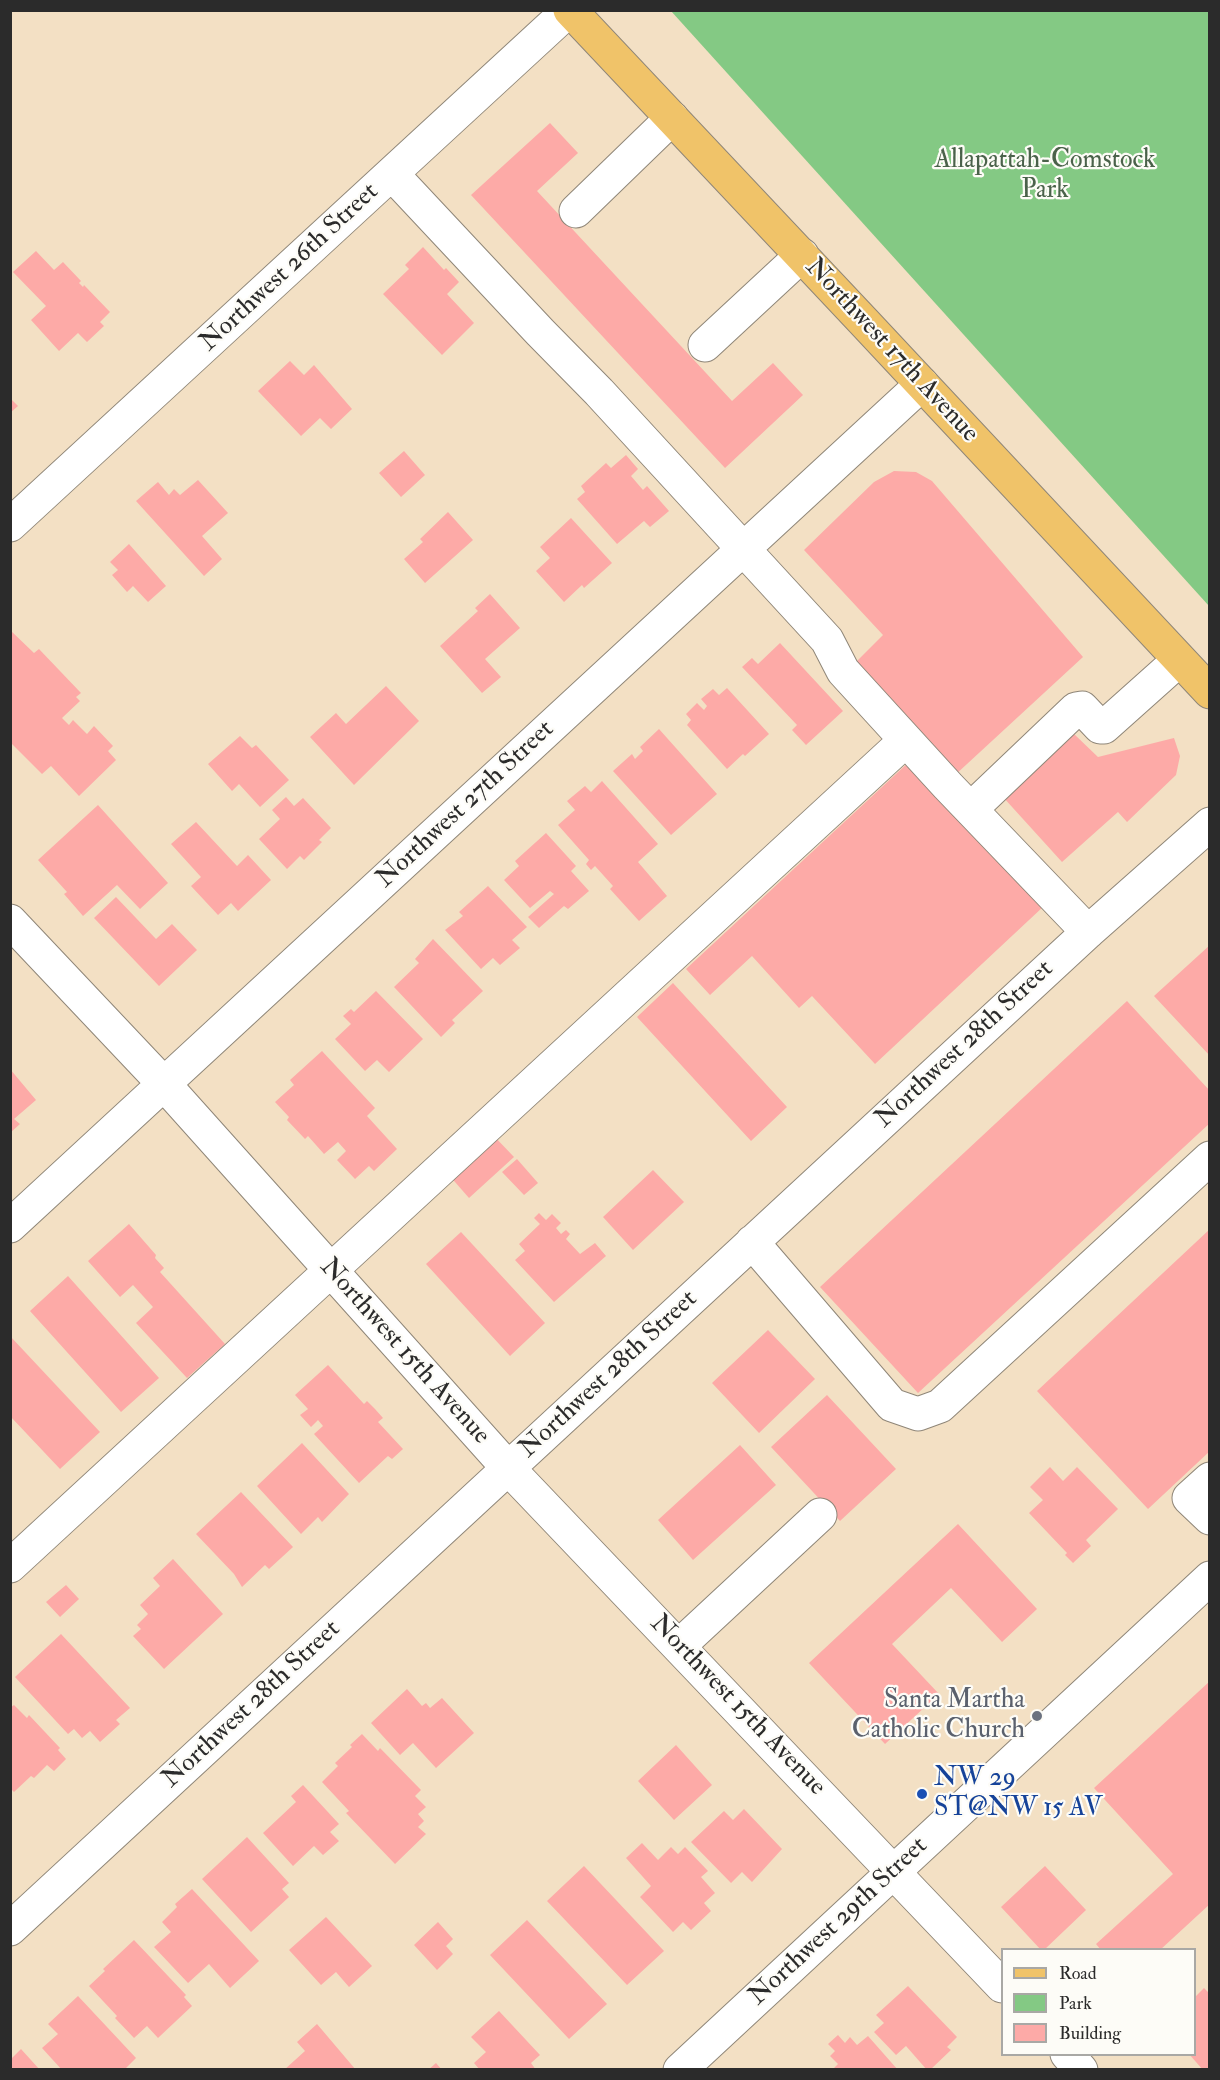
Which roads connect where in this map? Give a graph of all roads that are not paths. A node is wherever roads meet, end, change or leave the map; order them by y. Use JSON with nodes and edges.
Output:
{"nodes":[{"id":1,"x":570,"y":10,"type":"edge"},
{"id":2,"x":672,"y":118,"type":"junction"},
{"id":3,"x":392,"y":174,"type":"junction"},
{"id":4,"x":576,"y":211,"type":"dead end"},
{"id":5,"x":802,"y":255,"type":"junction"},
{"id":6,"x":705,"y":345,"type":"dead end"},
{"id":7,"x":922,"y":384,"type":"junction"},
{"id":8,"x":10,"y":525,"type":"edge"},
{"id":9,"x":742,"y":550,"type":"junction"},
{"id":10,"x":1179,"y":660,"type":"junction"},
{"id":11,"x":1209,"y":692,"type":"edge"},
{"id":12,"x":906,"y":740,"type":"junction"},
{"id":13,"x":971,"y":809,"type":"junction"},
{"id":14,"x":1209,"y":824,"type":"edge"},
{"id":15,"x":10,"y":921,"type":"edge"},
{"id":16,"x":1088,"y":932,"type":"junction"},
{"id":17,"x":164,"y":1084,"type":"junction"},
{"id":18,"x":1209,"y":1158,"type":"edge"},
{"id":19,"x":10,"y":1226,"type":"edge"},
{"id":20,"x":752,"y":1242,"type":"junction"},
{"id":21,"x":331,"y":1272,"type":"junction"},
{"id":22,"x":508,"y":1468,"type":"junction"},
{"id":23,"x":1209,"y":1479,"type":"edge"},
{"id":24,"x":820,"y":1515,"type":"dead end"},
{"id":25,"x":1209,"y":1518,"type":"edge"},
{"id":26,"x":10,"y":1566,"type":"edge"},
{"id":27,"x":1209,"y":1578,"type":"edge"},
{"id":28,"x":679,"y":1646,"type":"junction"},
{"id":29,"x":895,"y":1871,"type":"junction"},
{"id":30,"x":10,"y":1929,"type":"edge"},
{"id":31,"x":1001,"y":1985,"type":"edge"},
{"id":32,"x":1068,"y":2056,"type":"edge"},
{"id":33,"x":680,"y":2070,"type":"edge"},
{"id":34,"x":1081,"y":2070,"type":"edge"}],
"edges":[{"from":1,"to":2,"type":"main road","name":"Northwest 17th Avenue"},
{"from":1,"to":3,"type":"street","name":"Northwest 26th Street"},
{"from":2,"to":4,"type":"street"},
{"from":2,"to":5,"type":"main road","name":"Northwest 17th Avenue"},
{"from":3,"to":8,"type":"street","name":"Northwest 26th Street"},
{"from":3,"to":9,"type":"street"},
{"from":5,"to":6,"type":"street"},
{"from":5,"to":7,"type":"main road","name":"Northwest 17th Avenue"},
{"from":7,"to":9,"type":"street","name":"Northwest 27th Street"},
{"from":7,"to":10,"type":"main road","name":"Northwest 17th Avenue"},
{"from":9,"to":12,"type":"street"},
{"from":9,"to":17,"type":"street","name":"Northwest 27th Street"},
{"from":10,"to":11,"type":"main road","name":"Northwest 17th Avenue"},
{"from":10,"to":13,"type":"street"},
{"from":12,"to":13,"type":"street"},
{"from":12,"to":21,"type":"street"},
{"from":13,"to":16,"type":"street"},
{"from":14,"to":16,"type":"street","name":"Northwest 28th Street"},
{"from":15,"to":17,"type":"street","name":"Northwest 15th Avenue"},
{"from":16,"to":20,"type":"street","name":"Northwest 28th Street"},
{"from":17,"to":19,"type":"street","name":"Northwest 27th Street"},
{"from":17,"to":21,"type":"street","name":"Northwest 15th Avenue"},
{"from":18,"to":20,"type":"street"},
{"from":20,"to":22,"type":"street","name":"Northwest 28th Street"},
{"from":21,"to":22,"type":"street","name":"Northwest 15th Avenue"},
{"from":21,"to":26,"type":"street"},
{"from":22,"to":28,"type":"street","name":"Northwest 15th Avenue"},
{"from":22,"to":30,"type":"street","name":"Northwest 28th Street"},
{"from":23,"to":25,"type":"street"},
{"from":24,"to":28,"type":"street"},
{"from":27,"to":29,"type":"street","name":"Northwest 29th Street"},
{"from":28,"to":29,"type":"street","name":"Northwest 15th Avenue"},
{"from":29,"to":31,"type":"street","name":"Northwest 15th Avenue"},
{"from":29,"to":33,"type":"street","name":"Northwest 29th Street"},
{"from":32,"to":34,"type":"street"}]}
